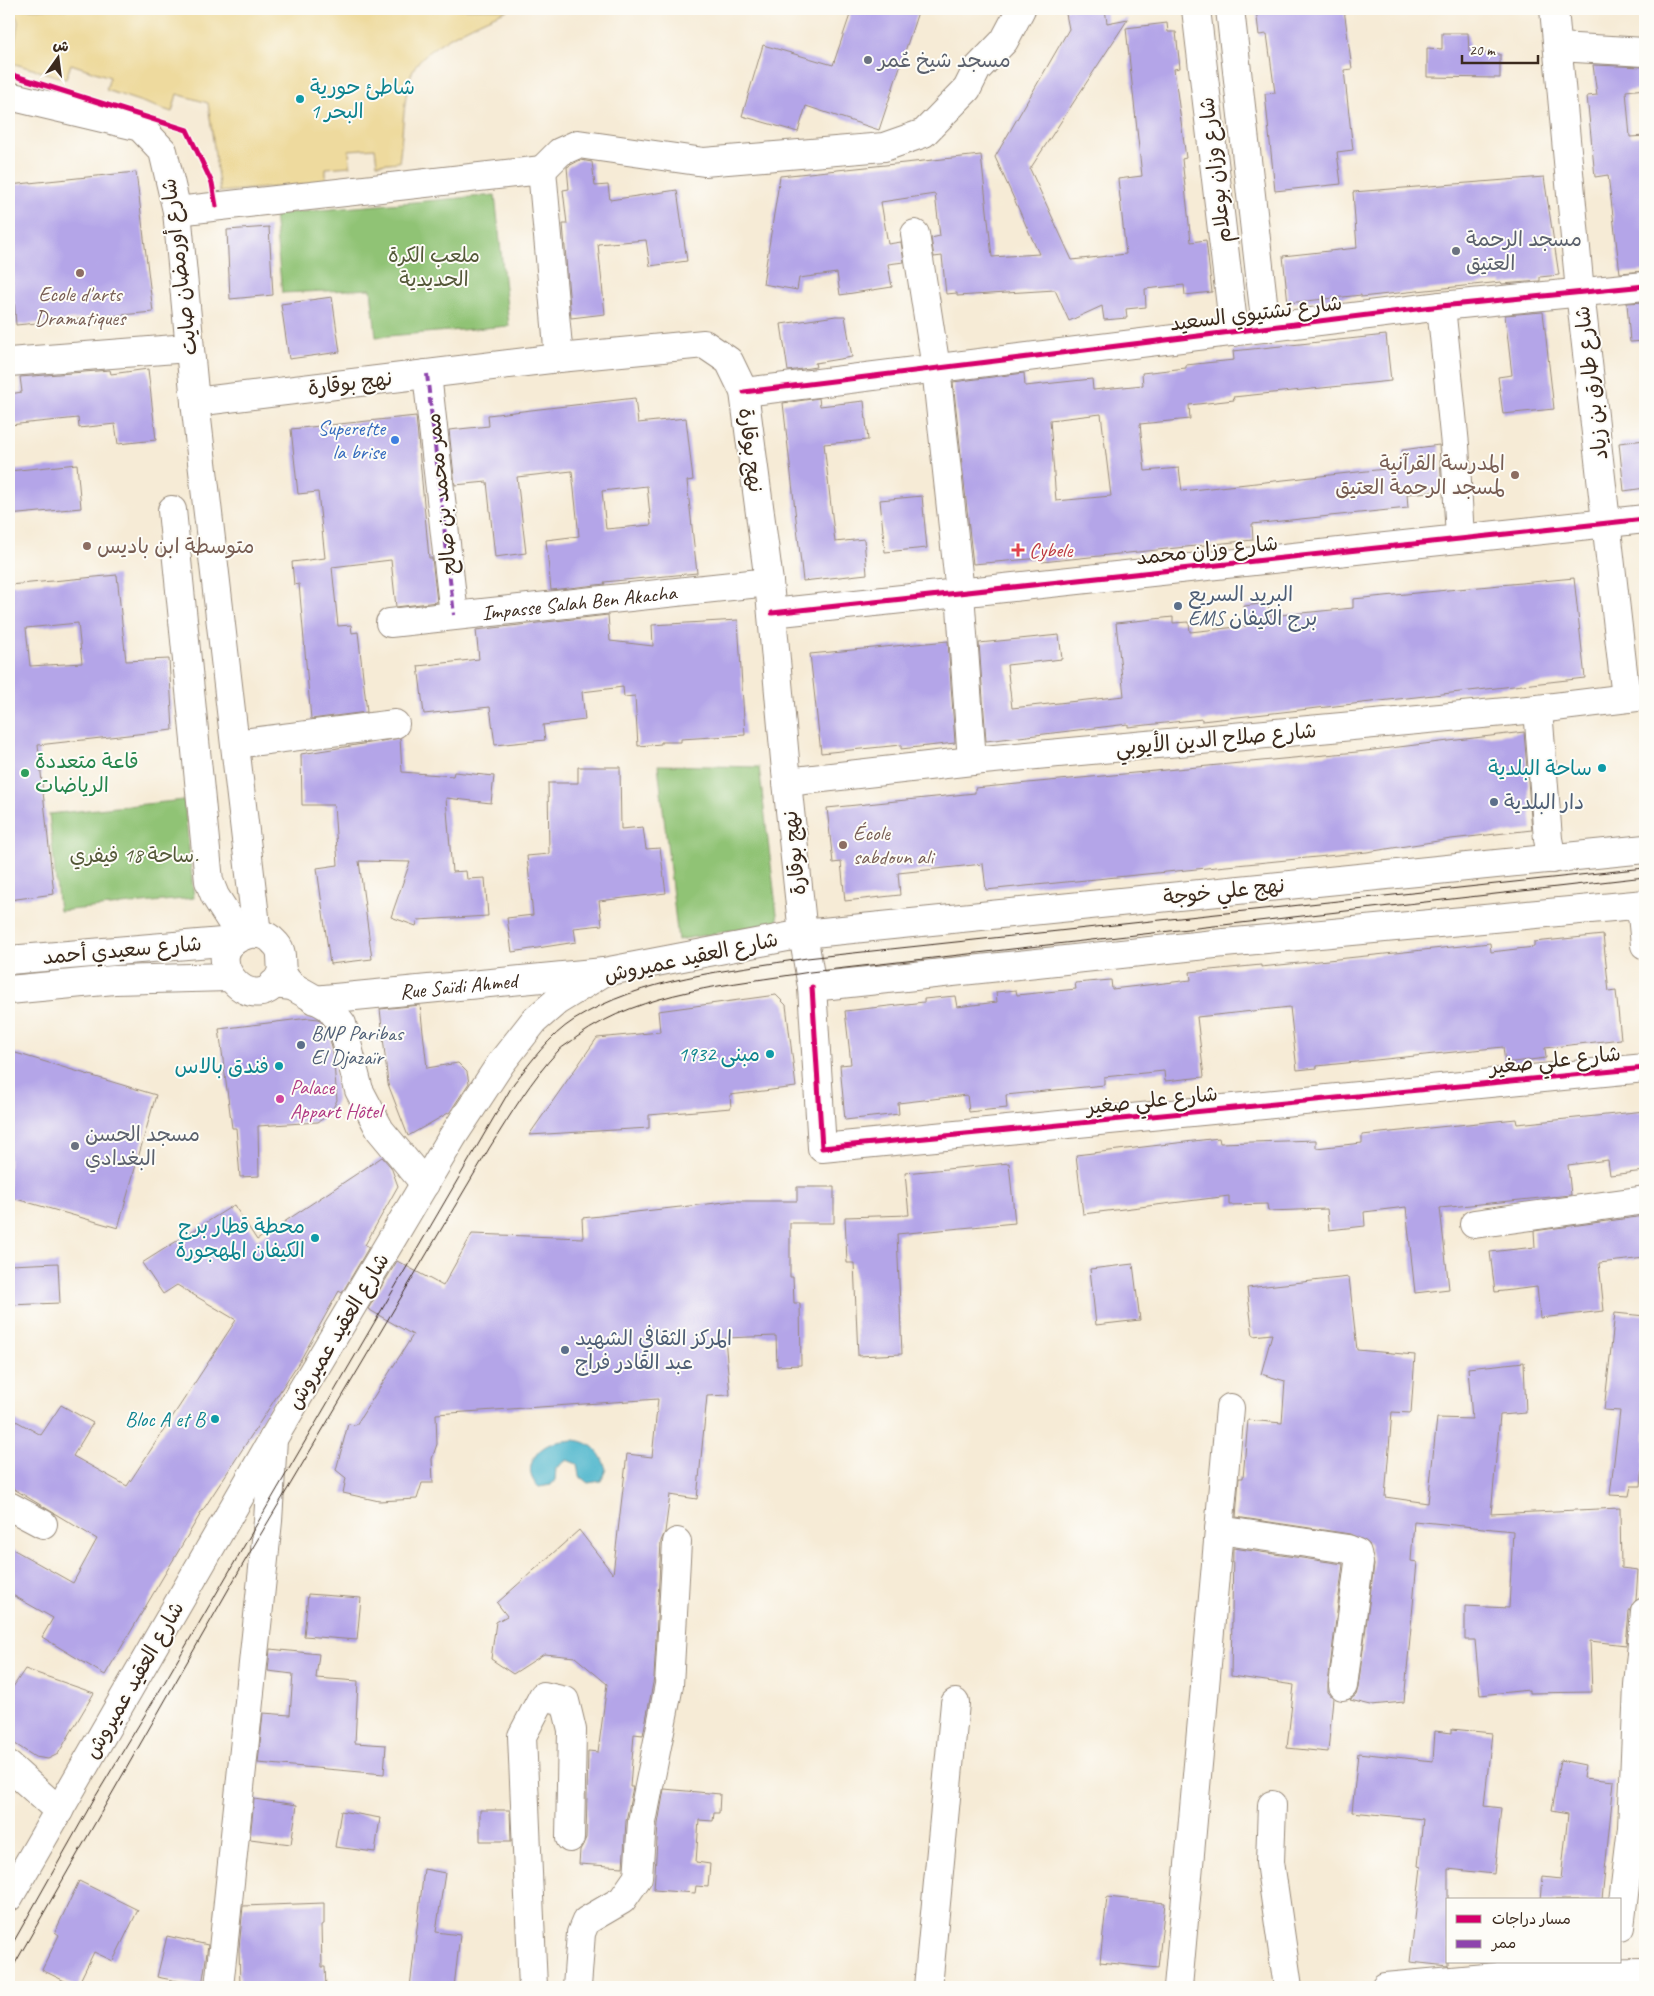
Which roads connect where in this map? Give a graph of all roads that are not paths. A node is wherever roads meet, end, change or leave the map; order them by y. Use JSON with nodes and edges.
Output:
{"nodes":[{"id":1,"x":1021,"y":9,"type":"edge"},
{"id":2,"x":1196,"y":9,"type":"edge"},
{"id":3,"x":1230,"y":9,"type":"edge"},
{"id":4,"x":1554,"y":9,"type":"edge"},
{"id":5,"x":1558,"y":47,"type":"junction"},
{"id":6,"x":1645,"y":52,"type":"edge"},
{"id":7,"x":9,"y":96,"type":"edge"},
{"id":8,"x":542,"y":170,"type":"junction"},
{"id":9,"x":177,"y":211,"type":"junction"},
{"id":10,"x":915,"y":234,"type":"dead end"},
{"id":11,"x":1645,"y":286,"type":"edge"},
{"id":12,"x":1580,"y":292,"type":"junction"},
{"id":13,"x":1441,"y":306,"type":"junction"},
{"id":14,"x":1266,"y":328,"type":"junction"},
{"id":15,"x":1234,"y":332,"type":"junction"},
{"id":16,"x":188,"y":348,"type":"junction"},
{"id":17,"x":559,"y":358,"type":"junction"},
{"id":18,"x":9,"y":362,"type":"edge"},
{"id":19,"x":936,"y":368,"type":"junction"},
{"id":20,"x":427,"y":374,"type":"junction"},
{"id":21,"x":744,"y":392,"type":"junction"},
{"id":22,"x":195,"y":402,"type":"junction"},
{"id":23,"x":172,"y":510,"type":"dead end"},
{"id":24,"x":1645,"y":519,"type":"edge"},
{"id":25,"x":1606,"y":523,"type":"junction"},
{"id":26,"x":1460,"y":539,"type":"junction"},
{"id":27,"x":769,"y":582,"type":"junction"},
{"id":28,"x":960,"y":593,"type":"junction"},
{"id":29,"x":772,"y":613,"type":"junction"},
{"id":30,"x":454,"y":615,"type":"junction"},
{"id":31,"x":390,"y":623,"type":"dead end"},
{"id":32,"x":1636,"y":697,"type":"edge"},
{"id":33,"x":1538,"y":709,"type":"junction"},
{"id":34,"x":395,"y":724,"type":"dead end"},
{"id":35,"x":235,"y":744,"type":"junction"},
{"id":36,"x":972,"y":761,"type":"junction"},
{"id":37,"x":787,"y":782,"type":"junction"},
{"id":38,"x":1645,"y":849,"type":"edge"},
{"id":39,"x":1552,"y":859,"type":"junction"},
{"id":40,"x":1643,"y":904,"type":"edge"},
{"id":41,"x":803,"y":934,"type":"junction"},
{"id":42,"x":244,"y":937,"type":"junction"},
{"id":43,"x":1645,"y":945,"type":"edge"},
{"id":44,"x":9,"y":960,"type":"edge"},
{"id":45,"x":604,"y":972,"type":"junction"},
{"id":46,"x":229,"y":977,"type":"junction"},
{"id":47,"x":290,"y":985,"type":"junction"},
{"id":48,"x":812,"y":987,"type":"junction"},
{"id":49,"x":9,"y":990,"type":"edge"},
{"id":50,"x":1645,"y":1068,"type":"edge"},
{"id":51,"x":425,"y":1184,"type":"junction"},
{"id":52,"x":1645,"y":1200,"type":"edge"},
{"id":53,"x":1474,"y":1224,"type":"dead end"},
{"id":54,"x":1230,"y":1408,"type":"dead end"},
{"id":55,"x":273,"y":1439,"type":"junction"},
{"id":56,"x":9,"y":1506,"type":"edge"},
{"id":57,"x":43,"y":1524,"type":"dead end"},
{"id":58,"x":1219,"y":1530,"type":"junction"},
{"id":59,"x":677,"y":1542,"type":"dead end"},
{"id":60,"x":1645,"y":1612,"type":"edge"},
{"id":61,"x":1343,"y":1686,"type":"dead end"},
{"id":62,"x":955,"y":1703,"type":"dead end"},
{"id":63,"x":9,"y":1766,"type":"edge"},
{"id":64,"x":1272,"y":1805,"type":"dead end"},
{"id":65,"x":58,"y":1811,"type":"junction"},
{"id":66,"x":570,"y":1838,"type":"dead end"},
{"id":67,"x":9,"y":1897,"type":"edge"},
{"id":68,"x":1622,"y":1910,"type":"edge"},
{"id":69,"x":1645,"y":1972,"type":"edge"},
{"id":70,"x":1615,"y":1974,"type":"edge"},
{"id":71,"x":1528,"y":1981,"type":"edge"},
{"id":72,"x":220,"y":1987,"type":"edge"},
{"id":73,"x":533,"y":1987,"type":"edge"},
{"id":74,"x":578,"y":1987,"type":"edge"},
{"id":75,"x":928,"y":1987,"type":"edge"},
{"id":76,"x":1178,"y":1987,"type":"edge"},
{"id":77,"x":1288,"y":1987,"type":"edge"},
{"id":78,"x":1385,"y":1987,"type":"edge"}],
"edges":[{"from":1,"to":8,"type":"street"},
{"from":2,"to":15,"type":"street","name":"شارع وزان بوعلام"},
{"from":3,"to":14,"type":"street","name":"شارع وزان بوعلام"},
{"from":4,"to":5,"type":"street","name":"شارع طارق بن زياد"},
{"from":5,"to":6,"type":"street"},
{"from":5,"to":12,"type":"street","name":"شارع طارق بن زياد"},
{"from":7,"to":9,"type":"street","name":"شارع أورمضان صايت"},
{"from":8,"to":9,"type":"street"},
{"from":8,"to":17,"type":"street"},
{"from":9,"to":16,"type":"street","name":"شارع أورمضان صايت"},
{"from":10,"to":19,"type":"street"},
{"from":11,"to":12,"type":"street","name":"شارع تشتيوي السعيد"},
{"from":12,"to":13,"type":"street","name":"شارع تشتيوي السعيد"},
{"from":12,"to":25,"type":"street","name":"شارع طارق بن زياد"},
{"from":13,"to":14,"type":"street","name":"شارع تشتيوي السعيد"},
{"from":13,"to":26,"type":"street"},
{"from":14,"to":15,"type":"street","name":"شارع تشتيوي السعيد"},
{"from":15,"to":19,"type":"street","name":"شارع تشتيوي السعيد"},
{"from":16,"to":18,"type":"street"},
{"from":16,"to":22,"type":"street","name":"شارع أورمضان صايت"},
{"from":17,"to":20,"type":"street","name":"نهج بوقارة"},
{"from":17,"to":21,"type":"street","name":"نهج بوقارة"},
{"from":19,"to":21,"type":"street","name":"شارع تشتيوي السعيد"},
{"from":19,"to":28,"type":"street"},
{"from":20,"to":22,"type":"street","name":"نهج بوقارة"},
{"from":20,"to":30,"type":"street","name":"ممر محمد بن صالح"},
{"from":21,"to":27,"type":"street","name":"نهج بوقارة"},
{"from":22,"to":35,"type":"street","name":"شارع أورمضان صايت"},
{"from":23,"to":42,"type":"street"},
{"from":24,"to":25,"type":"street","name":"شارع وزان محمد"},
{"from":25,"to":26,"type":"street","name":"شارع وزان محمد"},
{"from":25,"to":32,"type":"street","name":"شارع طارق بن زياد"},
{"from":26,"to":28,"type":"street","name":"شارع وزان محمد"},
{"from":27,"to":29,"type":"street","name":"نهج بوقارة"},
{"from":27,"to":30,"type":"street","name":"Impasse Salah Ben Akacha"},
{"from":28,"to":29,"type":"street","name":"شارع وزان محمد"},
{"from":28,"to":36,"type":"street"},
{"from":29,"to":37,"type":"street","name":"نهج بوقارة"},
{"from":30,"to":31,"type":"street","name":"Impasse Salah Ben Akacha"},
{"from":32,"to":33,"type":"street","name":"شارع صلاح الدين الأيوبي"},
{"from":33,"to":36,"type":"street","name":"شارع صلاح الدين الأيوبي"},
{"from":33,"to":39,"type":"street"},
{"from":34,"to":35,"type":"street"},
{"from":35,"to":42,"type":"street","name":"شارع أورمضان صايت"},
{"from":36,"to":37,"type":"street","name":"شارع صلاح الدين الأيوبي"},
{"from":37,"to":41,"type":"street","name":"نهج بوقارة"},
{"from":38,"to":39,"type":"street","name":"نهج علي خوجة"},
{"from":39,"to":41,"type":"street","name":"نهج علي خوجة"},
{"from":40,"to":43,"type":"street"},
{"from":40,"to":48,"type":"street"},
{"from":41,"to":45,"type":"street","name":"شارع العقيد عميروش"},
{"from":41,"to":48,"type":"street","name":"نهج بوقارة"},
{"from":42,"to":44,"type":"street","name":"شارع سعيدي أحمد"},
{"from":42,"to":46,"type":"street"},
{"from":42,"to":47,"type":"street"},
{"from":45,"to":47,"type":"street","name":"Rue Saïdi Ahmed"},
{"from":45,"to":51,"type":"street","name":"شارع العقيد عميروش"},
{"from":46,"to":47,"type":"street"},
{"from":46,"to":49,"type":"street","name":"شارع سعيدي أحمد"},
{"from":47,"to":51,"type":"street"},
{"from":48,"to":50,"type":"street","name":"شارع علي صغير"},
{"from":51,"to":55,"type":"street","name":"شارع العقيد عميروش"},
{"from":52,"to":53,"type":"street"},
{"from":54,"to":58,"type":"street"},
{"from":55,"to":65,"type":"street","name":"شارع العقيد عميروش"},
{"from":55,"to":72,"type":"street"},
{"from":56,"to":57,"type":"street"},
{"from":58,"to":61,"type":"street"},
{"from":58,"to":76,"type":"street"},
{"from":59,"to":74,"type":"street"},
{"from":60,"to":68,"type":"street"},
{"from":62,"to":75,"type":"street"},
{"from":63,"to":65,"type":"street"},
{"from":64,"to":77,"type":"street"},
{"from":65,"to":67,"type":"street","name":"شارع العقيد عميروش"},
{"from":66,"to":73,"type":"street"},
{"from":69,"to":70,"type":"street"},
{"from":70,"to":71,"type":"street"},
{"from":71,"to":78,"type":"street"}]}
